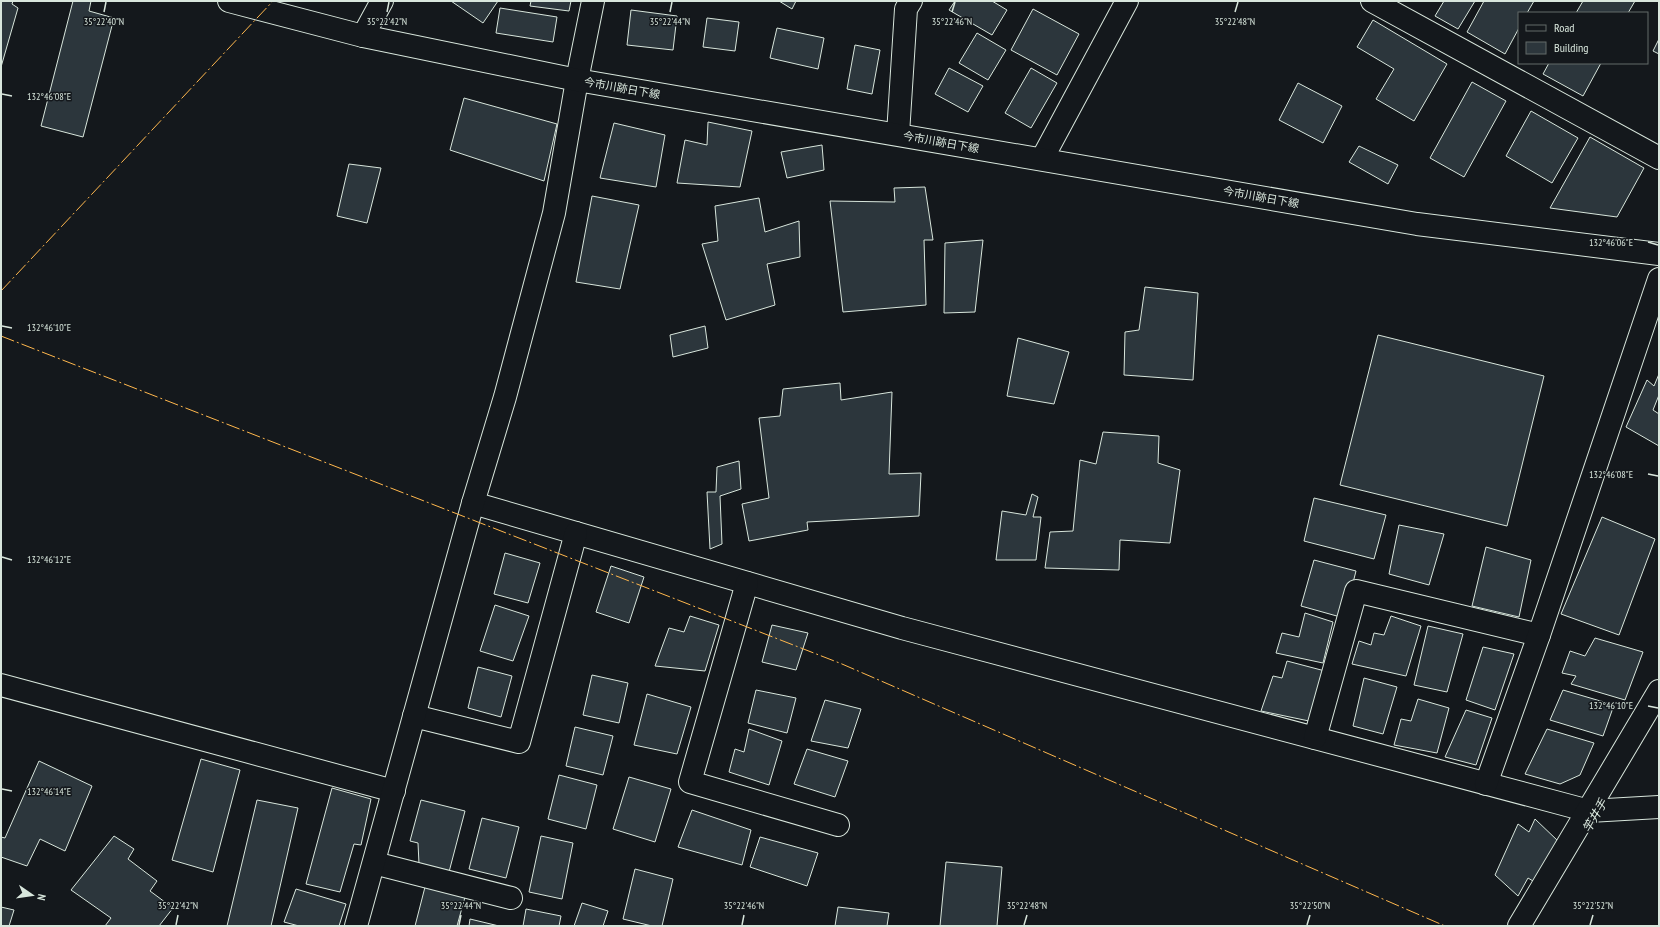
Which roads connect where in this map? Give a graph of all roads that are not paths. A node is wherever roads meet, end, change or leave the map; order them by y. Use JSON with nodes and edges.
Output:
{"nodes":[{"id":1,"x":229,"y":1,"type":"edge"},
{"id":2,"x":382,"y":1,"type":"edge"},
{"id":3,"x":593,"y":1,"type":"edge"},
{"id":4,"x":911,"y":1,"type":"edge"},
{"id":5,"x":1127,"y":1,"type":"edge"},
{"id":6,"x":1372,"y":1,"type":"edge"},
{"id":7,"x":362,"y":36,"type":"junction"},
{"id":8,"x":577,"y":80,"type":"junction"},
{"id":9,"x":898,"y":134,"type":"junction"},
{"id":10,"x":1659,"y":158,"type":"edge"},
{"id":11,"x":1042,"y":159,"type":"junction"},
{"id":12,"x":1659,"y":254,"type":"edge"},
{"id":13,"x":1659,"y":279,"type":"edge"},
{"id":14,"x":473,"y":503,"type":"junction"},
{"id":15,"x":576,"y":533,"type":"junction"},
{"id":16,"x":747,"y":583,"type":"junction"},
{"id":17,"x":1538,"y":635,"type":"junction"},
{"id":18,"x":1,"y":685,"type":"edge"},
{"id":19,"x":1659,"y":691,"type":"edge"},
{"id":20,"x":414,"y":716,"type":"junction"},
{"id":21,"x":1315,"y":738,"type":"junction"},
{"id":22,"x":1486,"y":784,"type":"junction"},
{"id":23,"x":394,"y":791,"type":"junction"},
{"id":24,"x":1659,"y":807,"type":"edge"},
{"id":25,"x":1588,"y":811,"type":"junction"},
{"id":26,"x":838,"y":825,"type":"dead end"},
{"id":27,"x":374,"y":863,"type":"junction"},
{"id":28,"x":511,"y":898,"type":"dead end"},
{"id":29,"x":356,"y":926,"type":"edge"},
{"id":30,"x":1519,"y":926,"type":"edge"}],
"edges":[{"from":1,"to":7,"type":"street","name":"今市川跡日下線"},
{"from":2,"to":7,"type":"street"},
{"from":3,"to":8,"type":"street"},
{"from":4,"to":9,"type":"street"},
{"from":5,"to":11,"type":"street"},
{"from":6,"to":10,"type":"street"},
{"from":7,"to":8,"type":"street","name":"今市川跡日下線"},
{"from":8,"to":9,"type":"street","name":"今市川跡日下線"},
{"from":8,"to":14,"type":"street"},
{"from":9,"to":11,"type":"street","name":"今市川跡日下線"},
{"from":11,"to":12,"type":"street","name":"今市川跡日下線"},
{"from":13,"to":17,"type":"street"},
{"from":14,"to":15,"type":"street"},
{"from":14,"to":20,"type":"street"},
{"from":15,"to":16,"type":"street"},
{"from":15,"to":20,"type":"street"},
{"from":16,"to":21,"type":"street"},
{"from":16,"to":26,"type":"street"},
{"from":17,"to":21,"type":"street"},
{"from":17,"to":22,"type":"street"},
{"from":18,"to":23,"type":"street"},
{"from":19,"to":25,"type":"street"},
{"from":20,"to":23,"type":"street"},
{"from":21,"to":22,"type":"street"},
{"from":22,"to":25,"type":"street"},
{"from":23,"to":27,"type":"street"},
{"from":24,"to":25,"type":"street"},
{"from":25,"to":30,"type":"street"},
{"from":27,"to":28,"type":"street"},
{"from":27,"to":29,"type":"street"}]}
